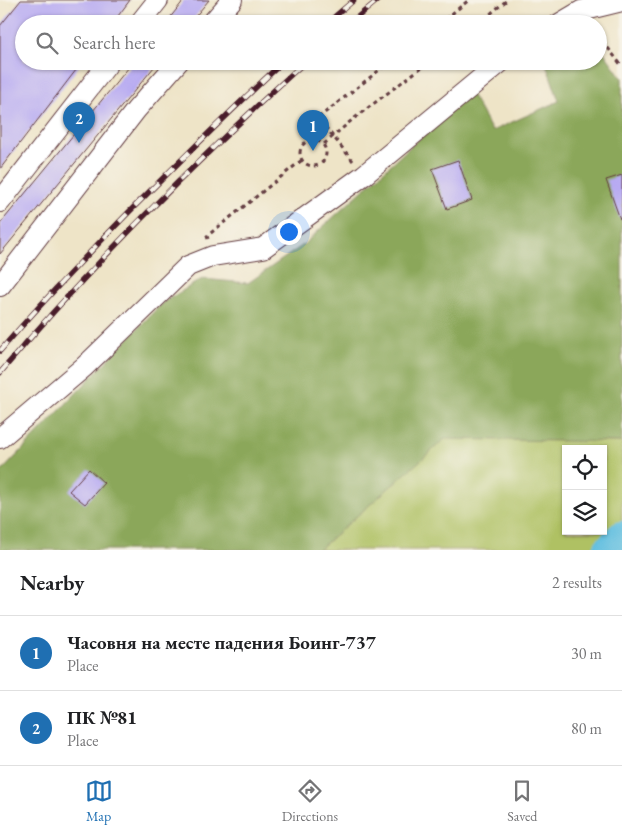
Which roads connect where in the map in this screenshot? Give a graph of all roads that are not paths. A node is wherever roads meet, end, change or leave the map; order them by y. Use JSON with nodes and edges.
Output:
{"nodes":[{"id":1,"x":158,"y":0,"type":"edge"},
{"id":2,"x":232,"y":0,"type":"edge"},
{"id":3,"x":622,"y":1,"type":"edge"},
{"id":4,"x":146,"y":15,"type":"edge"},
{"id":5,"x":220,"y":15,"type":"edge"},
{"id":6,"x":574,"y":15,"type":"edge"},
{"id":7,"x":103,"y":70,"type":"edge"},
{"id":8,"x":171,"y":70,"type":"edge"},
{"id":9,"x":491,"y":70,"type":"edge"},
{"id":10,"x":0,"y":202,"type":"edge"},
{"id":11,"x":0,"y":286,"type":"edge"},
{"id":12,"x":0,"y":438,"type":"edge"}],
"edges":[{"from":1,"to":4,"type":"street"},
{"from":2,"to":5,"type":"street"},
{"from":3,"to":6,"type":"street"},
{"from":7,"to":10,"type":"street"},
{"from":8,"to":11,"type":"street"},
{"from":9,"to":12,"type":"street"}]}
